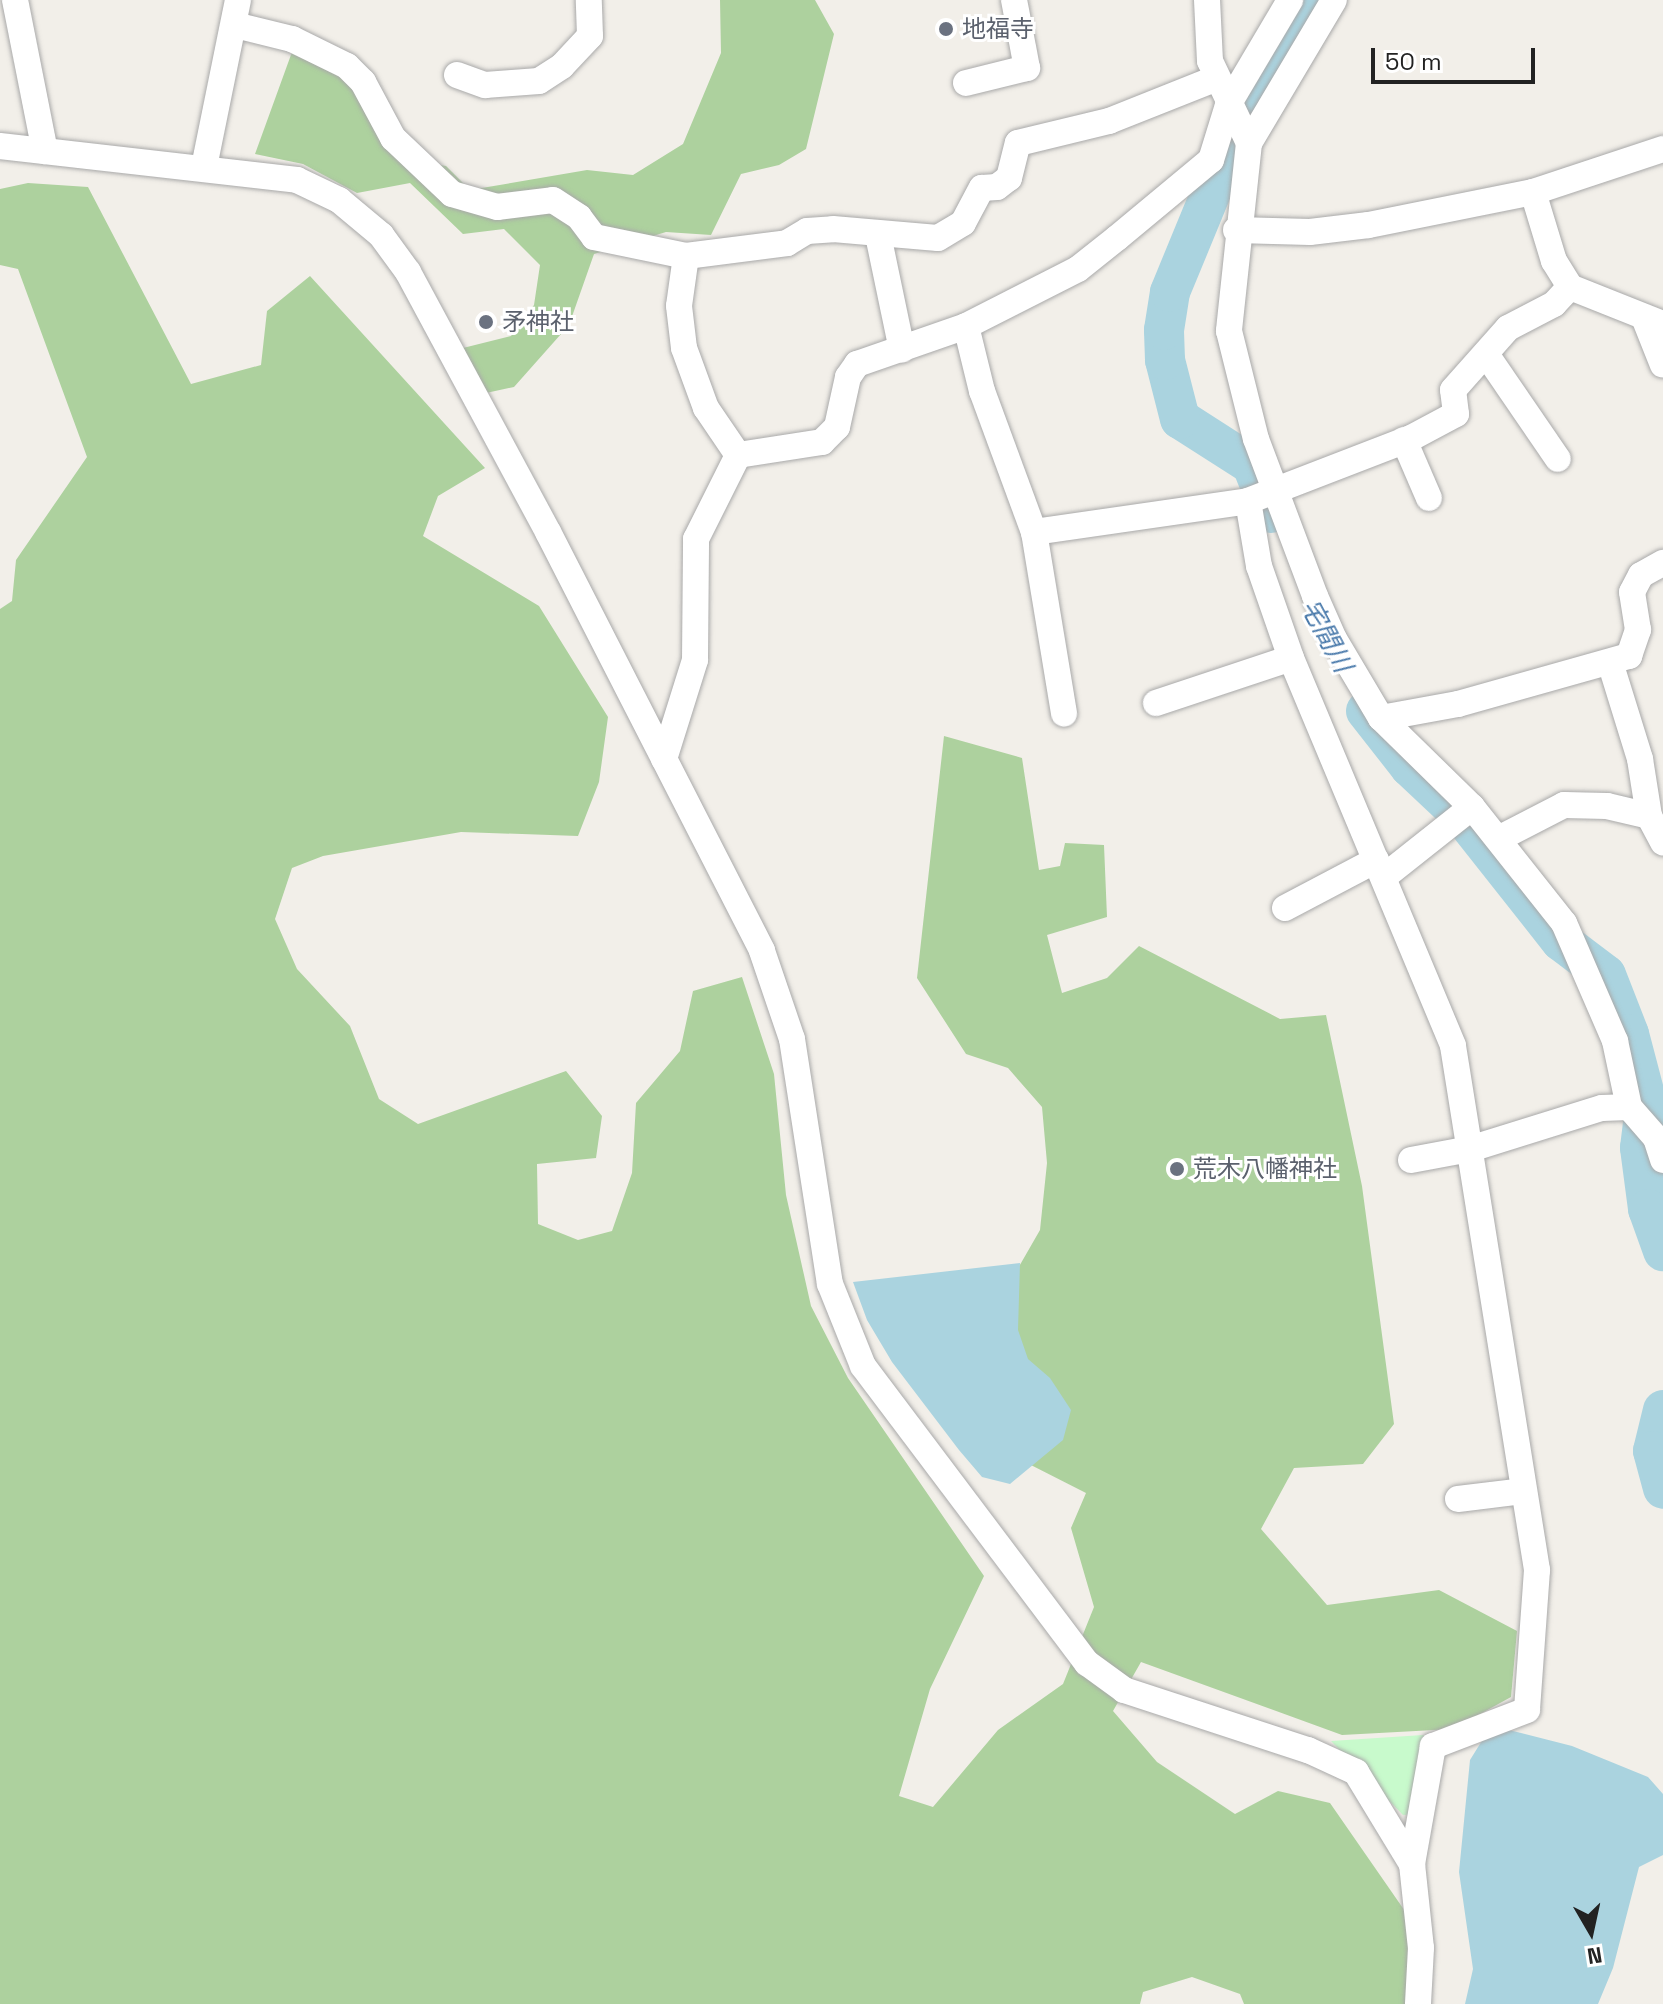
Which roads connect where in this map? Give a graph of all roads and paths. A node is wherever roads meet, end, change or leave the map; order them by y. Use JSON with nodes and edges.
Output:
{"nodes":[{"id":1,"x":15,"y":0,"type":"edge"},
{"id":2,"x":589,"y":0,"type":"edge"},
{"id":3,"x":1014,"y":0,"type":"edge"},
{"id":4,"x":1207,"y":0,"type":"edge"},
{"id":5,"x":1290,"y":0,"type":"edge"},
{"id":6,"x":1334,"y":0,"type":"edge"},
{"id":7,"x":236,"y":12,"type":"edge"},
{"id":8,"x":457,"y":75,"type":"dead end"},
{"id":9,"x":1217,"y":78,"type":"junction"},
{"id":10,"x":966,"y":83,"type":"dead end"},
{"id":11,"x":1228,"y":105,"type":"junction"},
{"id":12,"x":1249,"y":143,"type":"junction"},
{"id":13,"x":0,"y":146,"type":"edge"},
{"id":14,"x":1663,"y":149,"type":"edge"},
{"id":15,"x":45,"y":151,"type":"junction"},
{"id":16,"x":204,"y":167,"type":"junction"},
{"id":17,"x":1533,"y":192,"type":"junction"},
{"id":18,"x":1236,"y":230,"type":"junction"},
{"id":19,"x":878,"y":235,"type":"junction"},
{"id":20,"x":686,"y":256,"type":"junction"},
{"id":21,"x":1570,"y":287,"type":"junction"},
{"id":22,"x":1654,"y":322,"type":"edge"},
{"id":23,"x":966,"y":326,"type":"junction"},
{"id":24,"x":902,"y":350,"type":"junction"},
{"id":25,"x":1486,"y":354,"type":"junction"},
{"id":26,"x":1663,"y":365,"type":"edge"},
{"id":27,"x":1404,"y":440,"type":"junction"},
{"id":28,"x":738,"y":455,"type":"junction"},
{"id":29,"x":1558,"y":459,"type":"dead end"},
{"id":30,"x":1263,"y":495,"type":"junction"},
{"id":31,"x":1429,"y":498,"type":"dead end"},
{"id":32,"x":1034,"y":532,"type":"junction"},
{"id":33,"x":1663,"y":563,"type":"edge"},
{"id":34,"x":1291,"y":658,"type":"junction"},
{"id":35,"x":1610,"y":662,"type":"junction"},
{"id":36,"x":1156,"y":703,"type":"dead end"},
{"id":37,"x":1064,"y":714,"type":"dead end"},
{"id":38,"x":1381,"y":718,"type":"junction"},
{"id":39,"x":664,"y":759,"type":"junction"},
{"id":40,"x":1471,"y":808,"type":"junction"},
{"id":41,"x":1649,"y":816,"type":"junction"},
{"id":42,"x":1500,"y":838,"type":"junction"},
{"id":43,"x":1663,"y":842,"type":"edge"},
{"id":44,"x":1380,"y":868,"type":"junction"},
{"id":45,"x":1285,"y":908,"type":"dead end"},
{"id":46,"x":1629,"y":1107,"type":"junction"},
{"id":47,"x":1470,"y":1149,"type":"junction"},
{"id":48,"x":1411,"y":1160,"type":"dead end"},
{"id":49,"x":1663,"y":1160,"type":"edge"},
{"id":50,"x":1523,"y":1491,"type":"junction"},
{"id":51,"x":1458,"y":1499,"type":"dead end"},
{"id":52,"x":1412,"y":1864,"type":"junction"},
{"id":53,"x":1418,"y":2004,"type":"edge"}],
"edges":[{"from":1,"to":15,"type":"street"},
{"from":2,"to":8,"type":"street"},
{"from":3,"to":10,"type":"street"},
{"from":4,"to":9,"type":"street"},
{"from":5,"to":11,"type":"street"},
{"from":6,"to":12,"type":"street"},
{"from":7,"to":16,"type":"street"},
{"from":7,"to":20,"type":"street"},
{"from":9,"to":11,"type":"street"},
{"from":9,"to":19,"type":"street"},
{"from":11,"to":12,"type":"street"},
{"from":11,"to":23,"type":"street"},
{"from":12,"to":18,"type":"street"},
{"from":13,"to":15,"type":"street"},
{"from":14,"to":17,"type":"street"},
{"from":15,"to":16,"type":"street"},
{"from":16,"to":39,"type":"street"},
{"from":17,"to":18,"type":"street"},
{"from":17,"to":21,"type":"street"},
{"from":18,"to":30,"type":"street"},
{"from":19,"to":20,"type":"street"},
{"from":19,"to":24,"type":"street"},
{"from":20,"to":28,"type":"street"},
{"from":21,"to":22,"type":"street"},
{"from":21,"to":25,"type":"street"},
{"from":22,"to":26,"type":"street"},
{"from":23,"to":24,"type":"street"},
{"from":23,"to":32,"type":"street"},
{"from":24,"to":28,"type":"street"},
{"from":25,"to":27,"type":"street"},
{"from":25,"to":29,"type":"street"},
{"from":27,"to":30,"type":"street"},
{"from":27,"to":31,"type":"street"},
{"from":28,"to":39,"type":"street"},
{"from":30,"to":32,"type":"street"},
{"from":30,"to":34,"type":"street"},
{"from":30,"to":38,"type":"street"},
{"from":32,"to":37,"type":"street"},
{"from":33,"to":35,"type":"street"},
{"from":34,"to":36,"type":"street"},
{"from":34,"to":44,"type":"street"},
{"from":35,"to":38,"type":"street"},
{"from":35,"to":41,"type":"street"},
{"from":38,"to":40,"type":"street"},
{"from":39,"to":52,"type":"street"},
{"from":40,"to":42,"type":"street"},
{"from":40,"to":44,"type":"street"},
{"from":41,"to":42,"type":"street"},
{"from":41,"to":43,"type":"street"},
{"from":42,"to":46,"type":"street"},
{"from":44,"to":45,"type":"street"},
{"from":44,"to":47,"type":"street"},
{"from":46,"to":47,"type":"street"},
{"from":46,"to":49,"type":"street"},
{"from":47,"to":48,"type":"street"},
{"from":47,"to":50,"type":"street"},
{"from":50,"to":51,"type":"street"},
{"from":50,"to":52,"type":"street"},
{"from":52,"to":53,"type":"street"}]}
